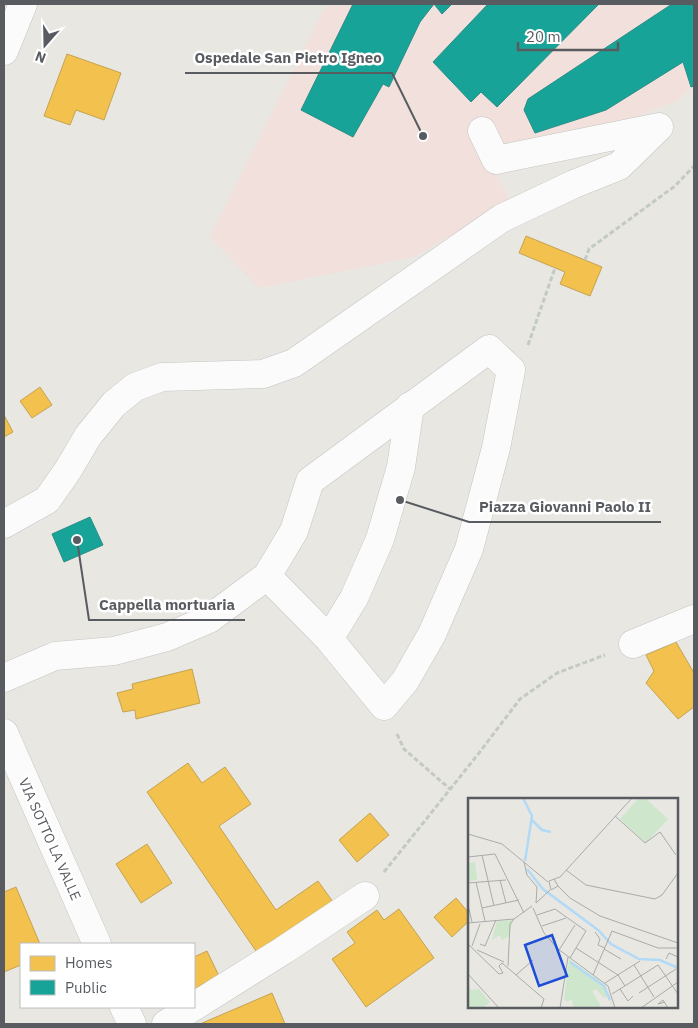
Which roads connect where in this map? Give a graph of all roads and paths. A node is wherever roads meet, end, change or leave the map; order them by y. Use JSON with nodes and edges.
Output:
{"nodes":[{"id":1,"x":23,"y":4,"type":"edge"},
{"id":2,"x":4,"y":51,"type":"edge"},
{"id":3,"x":482,"y":131,"type":"dead end"},
{"id":4,"x":694,"y":166,"type":"edge"},
{"id":5,"x":585,"y":260,"type":"dead end"},
{"id":6,"x":555,"y":268,"type":"dead end"},
{"id":7,"x":510,"y":370,"type":"junction"},
{"id":8,"x":410,"y":406,"type":"junction"},
{"id":9,"x":4,"y":524,"type":"edge"},
{"id":10,"x":267,"y":576,"type":"junction"},
{"id":11,"x":694,"y":619,"type":"edge"},
{"id":12,"x":328,"y":639,"type":"junction"},
{"id":13,"x":634,"y":644,"type":"joint"},
{"id":14,"x":4,"y":678,"type":"edge"},
{"id":15,"x":384,"y":706,"type":"junction"},
{"id":16,"x":4,"y":733,"type":"edge"},
{"id":17,"x":450,"y":789,"type":"junction"},
{"id":18,"x":365,"y":896,"type":"joint"},
{"id":19,"x":97,"y":943,"type":"edge"},
{"id":20,"x":195,"y":1006,"type":"edge"},
{"id":21,"x":124,"y":1008,"type":"edge"},
{"id":22,"x":192,"y":1008,"type":"edge"},
{"id":23,"x":132,"y":1024,"type":"edge"},
{"id":24,"x":166,"y":1024,"type":"edge"}],
"edges":[{"from":1,"to":2,"type":"street"},
{"from":3,"to":9,"type":"street"},
{"from":4,"to":5,"type":"path"},
{"from":6,"to":7,"type":"path"},
{"from":7,"to":8,"type":"street"},
{"from":7,"to":15,"type":"street"},
{"from":8,"to":10,"type":"street"},
{"from":8,"to":12,"type":"street"},
{"from":10,"to":12,"type":"street"},
{"from":10,"to":14,"type":"street"},
{"from":11,"to":13,"type":"street"},
{"from":12,"to":15,"type":"street"},
{"from":13,"to":17,"type":"path"},
{"from":15,"to":17,"type":"path"},
{"from":16,"to":19,"type":"street","name":"VIA SOTTO LA VALLE"},
{"from":17,"to":18,"type":"path"},
{"from":18,"to":20,"type":"street"},
{"from":21,"to":23,"type":"street"},
{"from":22,"to":24,"type":"street"}]}
